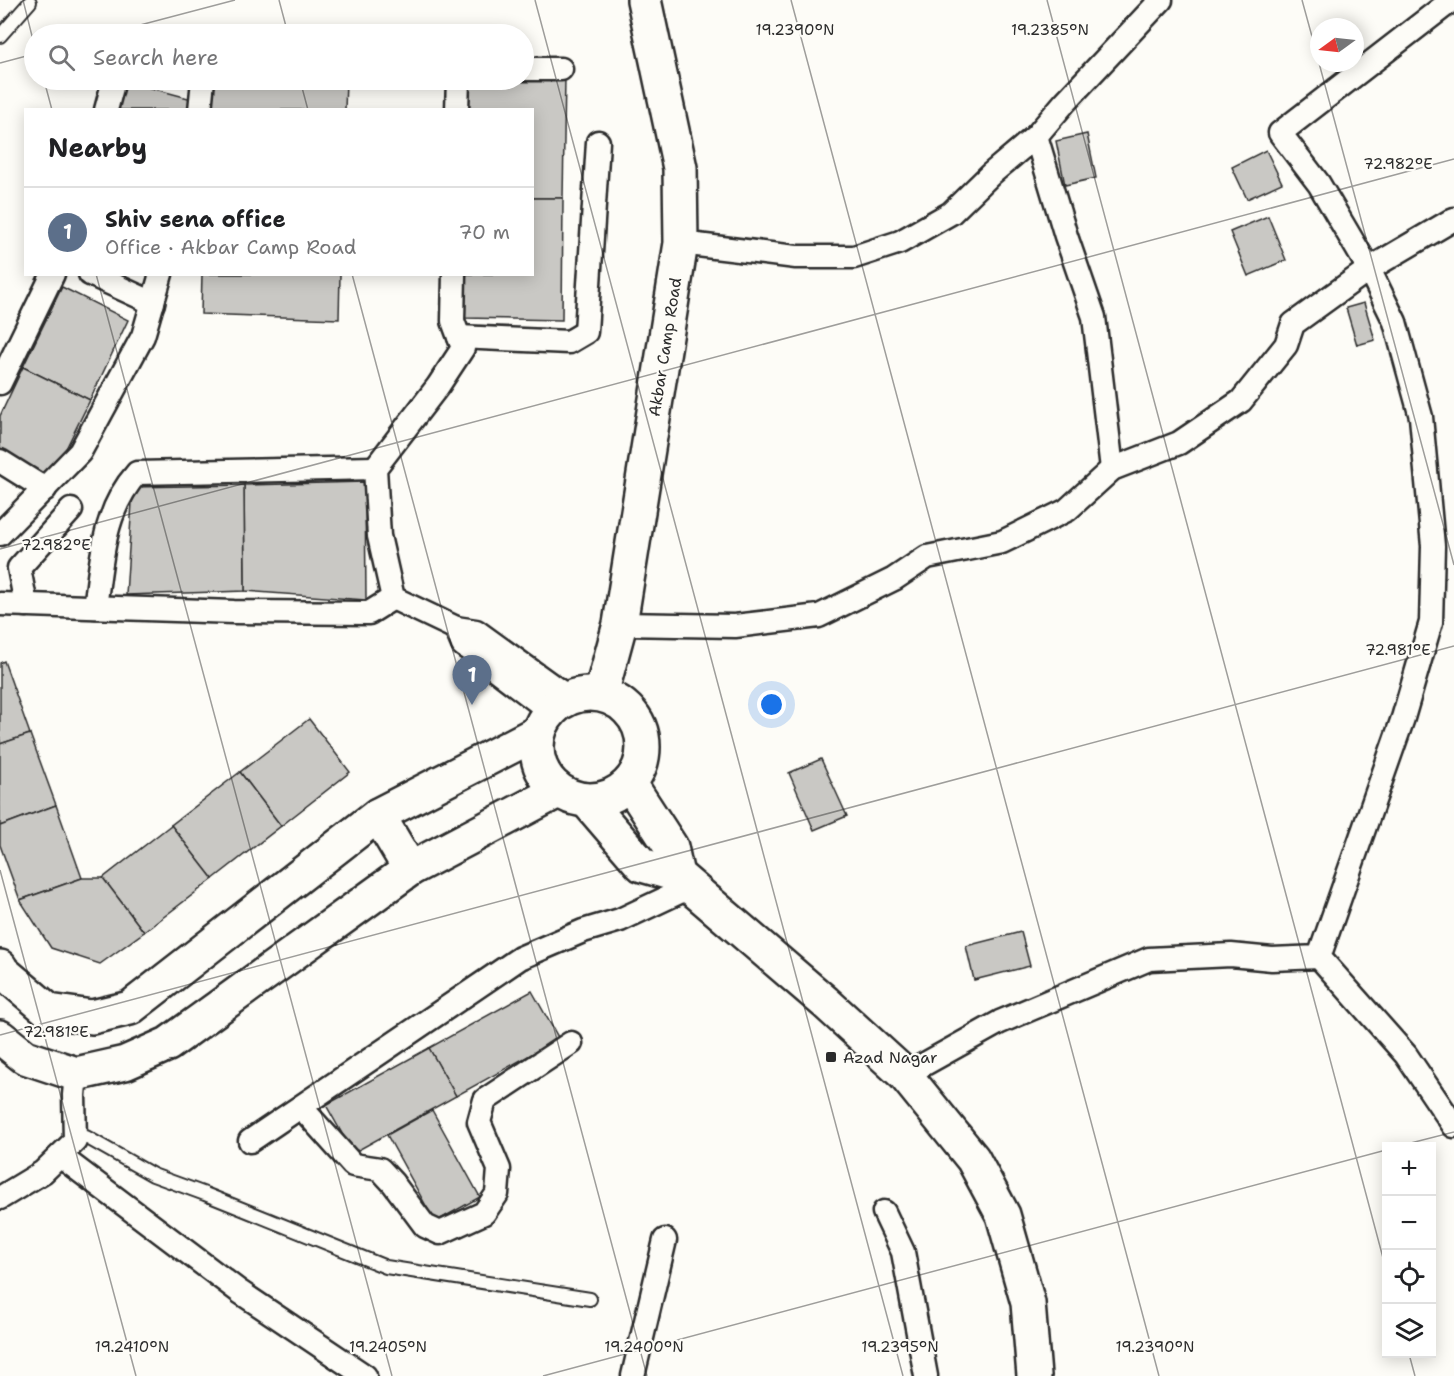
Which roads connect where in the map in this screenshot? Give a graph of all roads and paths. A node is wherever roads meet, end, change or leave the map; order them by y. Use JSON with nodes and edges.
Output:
{"nodes":[{"id":1,"x":644,"y":0,"type":"edge"},
{"id":2,"x":1161,"y":0,"type":"edge"},
{"id":3,"x":1452,"y":0,"type":"edge"},
{"id":4,"x":30,"y":2,"type":"dead end"},
{"id":5,"x":0,"y":36,"type":"edge"},
{"id":6,"x":534,"y":69,"type":"edge"},
{"id":7,"x":561,"y":69,"type":"dead end"},
{"id":8,"x":111,"y":90,"type":"edge"},
{"id":9,"x":202,"y":90,"type":"edge"},
{"id":10,"x":458,"y":90,"type":"edge"},
{"id":11,"x":107,"y":108,"type":"edge"},
{"id":12,"x":200,"y":108,"type":"edge"},
{"id":13,"x":457,"y":108,"type":"edge"},
{"id":14,"x":1036,"y":136,"type":"junction"},
{"id":15,"x":598,"y":142,"type":"dead end"},
{"id":16,"x":1454,"y":219,"type":"edge"},
{"id":17,"x":681,"y":243,"type":"junction"},
{"id":18,"x":1369,"y":269,"type":"junction"},
{"id":19,"x":52,"y":276,"type":"edge"},
{"id":20,"x":94,"y":276,"type":"edge"},
{"id":21,"x":160,"y":276,"type":"edge"},
{"id":22,"x":454,"y":276,"type":"edge"},
{"id":23,"x":153,"y":303,"type":"junction"},
{"id":24,"x":459,"y":337,"type":"junction"},
{"id":25,"x":0,"y":383,"type":"edge"},
{"id":26,"x":0,"y":461,"type":"edge"},
{"id":27,"x":375,"y":468,"type":"junction"},
{"id":28,"x":1112,"y":469,"type":"junction"},
{"id":29,"x":45,"y":489,"type":"junction"},
{"id":30,"x":71,"y":510,"type":"dead end"},
{"id":31,"x":0,"y":534,"type":"edge"},
{"id":32,"x":393,"y":598,"type":"junction"},
{"id":33,"x":0,"y":604,"type":"edge"},
{"id":34,"x":26,"y":605,"type":"junction"},
{"id":35,"x":95,"y":607,"type":"junction"},
{"id":36,"x":621,"y":624,"type":"junction"},
{"id":37,"x":601,"y":694,"type":"junction"},
{"id":38,"x":552,"y":714,"type":"junction"},
{"id":39,"x":630,"y":784,"type":"junction"},
{"id":40,"x":573,"y":796,"type":"junction"},
{"id":41,"x":378,"y":815,"type":"junction"},
{"id":42,"x":410,"y":869,"type":"junction"},
{"id":43,"x":684,"y":881,"type":"junction"},
{"id":44,"x":1319,"y":957,"type":"junction"},
{"id":45,"x":0,"y":967,"type":"edge"},
{"id":46,"x":157,"y":987,"type":"junction"},
{"id":47,"x":183,"y":1033,"type":"junction"},
{"id":48,"x":0,"y":1037,"type":"edge"},
{"id":49,"x":571,"y":1043,"type":"dead end"},
{"id":50,"x":76,"y":1074,"type":"junction"},
{"id":51,"x":905,"y":1075,"type":"junction"},
{"id":52,"x":301,"y":1107,"type":"junction"},
{"id":53,"x":1454,"y":1126,"type":"edge"},
{"id":54,"x":250,"y":1141,"type":"dead end"},
{"id":55,"x":67,"y":1148,"type":"junction"},
{"id":56,"x":0,"y":1198,"type":"edge"},
{"id":57,"x":884,"y":1212,"type":"dead end"},
{"id":58,"x":665,"y":1240,"type":"dead end"},
{"id":59,"x":590,"y":1299,"type":"dead end"},
{"id":60,"x":365,"y":1376,"type":"edge"},
{"id":61,"x":633,"y":1376,"type":"edge"},
{"id":62,"x":926,"y":1376,"type":"edge"},
{"id":63,"x":1034,"y":1376,"type":"edge"}],
"edges":[{"from":1,"to":17,"type":"street","name":"Akbar Camp Road"},
{"from":2,"to":14,"type":"street"},
{"from":3,"to":18,"type":"street"},
{"from":4,"to":5,"type":"lane"},
{"from":6,"to":7,"type":"street"},
{"from":8,"to":11,"type":"street"},
{"from":9,"to":12,"type":"street"},
{"from":10,"to":13,"type":"street"},
{"from":14,"to":17,"type":"street"},
{"from":14,"to":28,"type":"street"},
{"from":15,"to":24,"type":"street"},
{"from":16,"to":18,"type":"street"},
{"from":17,"to":36,"type":"street","name":"Akbar Camp Road"},
{"from":18,"to":28,"type":"street"},
{"from":18,"to":44,"type":"street"},
{"from":19,"to":25,"type":"street"},
{"from":20,"to":23,"type":"street"},
{"from":21,"to":23,"type":"street"},
{"from":22,"to":24,"type":"street"},
{"from":23,"to":29,"type":"street"},
{"from":24,"to":27,"type":"street"},
{"from":26,"to":29,"type":"street"},
{"from":27,"to":32,"type":"street"},
{"from":27,"to":35,"type":"street"},
{"from":28,"to":36,"type":"street"},
{"from":29,"to":31,"type":"street"},
{"from":30,"to":34,"type":"street"},
{"from":32,"to":35,"type":"street"},
{"from":32,"to":38,"type":"street"},
{"from":33,"to":34,"type":"street"},
{"from":34,"to":35,"type":"street"},
{"from":36,"to":37,"type":"street","name":"Akbar Camp Road"},
{"from":37,"to":38,"type":"street"},
{"from":37,"to":39,"type":"street"},
{"from":38,"to":40,"type":"street"},
{"from":38,"to":41,"type":"street"},
{"from":39,"to":40,"type":"street"},
{"from":39,"to":43,"type":"street"},
{"from":40,"to":42,"type":"street"},
{"from":40,"to":43,"type":"street"},
{"from":41,"to":42,"type":"street"},
{"from":41,"to":46,"type":"street"},
{"from":42,"to":47,"type":"street"},
{"from":43,"to":51,"type":"street"},
{"from":43,"to":52,"type":"street"},
{"from":44,"to":51,"type":"street"},
{"from":44,"to":53,"type":"street"},
{"from":45,"to":46,"type":"street"},
{"from":46,"to":47,"type":"street"},
{"from":47,"to":50,"type":"street"},
{"from":48,"to":50,"type":"street"},
{"from":49,"to":52,"type":"street"},
{"from":50,"to":55,"type":"street"},
{"from":51,"to":63,"type":"street"},
{"from":52,"to":54,"type":"street"},
{"from":55,"to":56,"type":"street"},
{"from":55,"to":59,"type":"lane"},
{"from":55,"to":60,"type":"street"},
{"from":57,"to":62,"type":"street"},
{"from":58,"to":61,"type":"street"}]}
